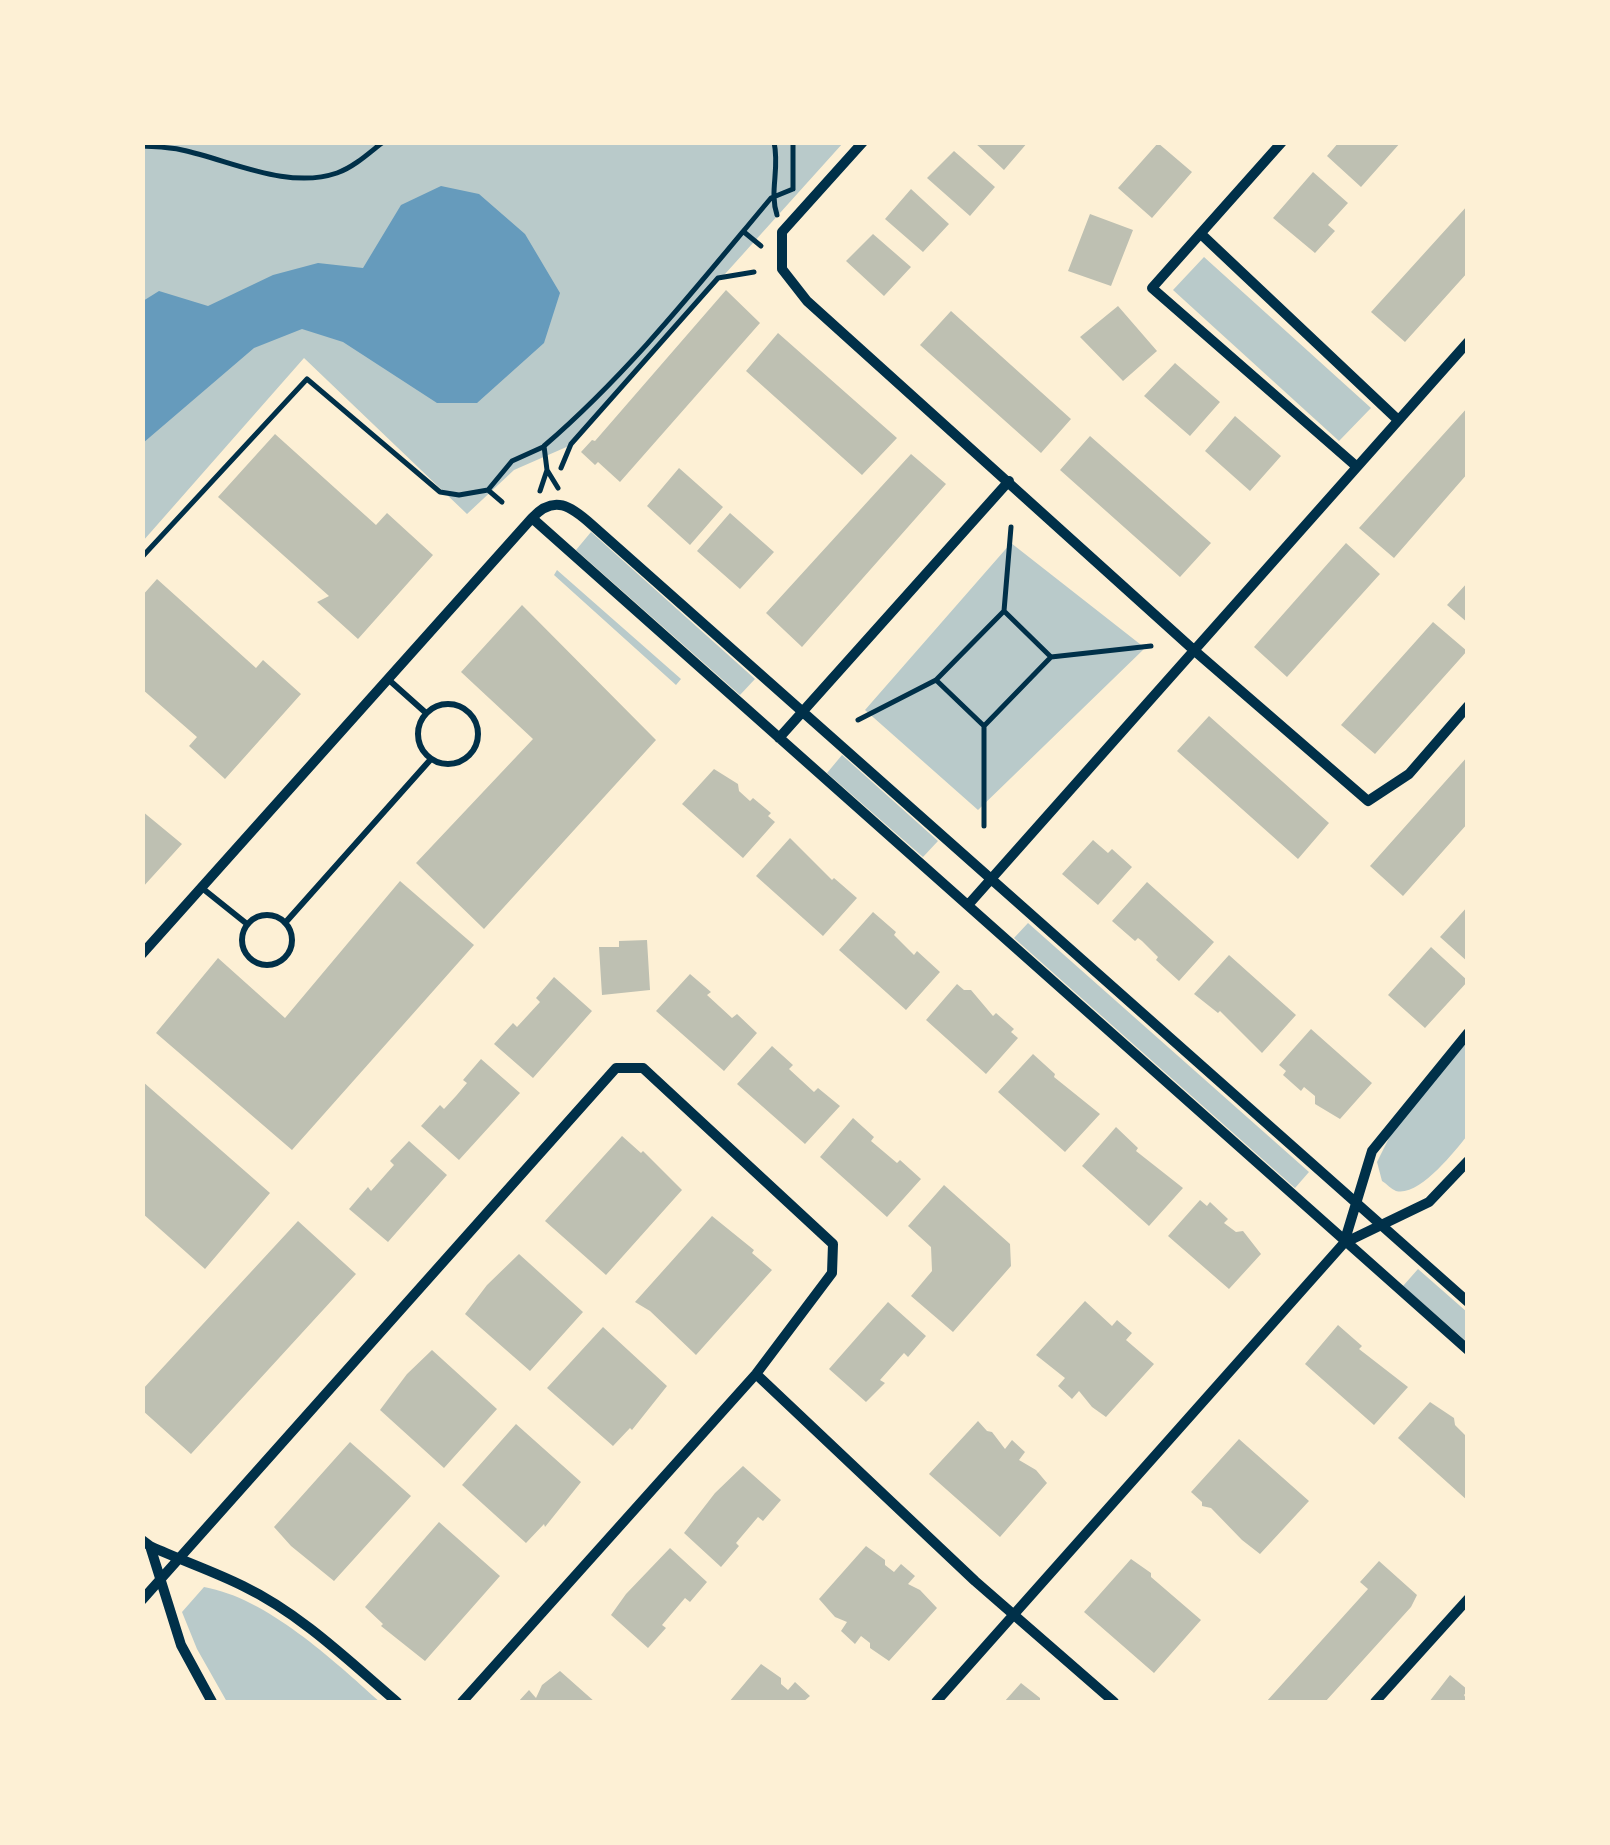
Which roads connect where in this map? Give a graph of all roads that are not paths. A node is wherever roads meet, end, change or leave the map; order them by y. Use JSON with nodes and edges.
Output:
{"nodes":[{"id":1,"x":862,"y":142,"type":"edge"},
{"id":2,"x":1282,"y":142,"type":"edge"},
{"id":3,"x":1201,"y":234,"type":"junction"},
{"id":4,"x":1468,"y":342,"type":"edge"},
{"id":5,"x":1398,"y":419,"type":"junction"},
{"id":6,"x":1356,"y":466,"type":"junction"},
{"id":7,"x":1009,"y":481,"type":"junction"},
{"id":8,"x":532,"y":518,"type":"junction"},
{"id":9,"x":1196,"y":652,"type":"junction"},
{"id":10,"x":388,"y":680,"type":"junction"},
{"id":11,"x":1468,"y":706,"type":"edge"},
{"id":12,"x":802,"y":712,"type":"junction"},
{"id":13,"x":426,"y":713,"type":"junction"},
{"id":14,"x":779,"y":738,"type":"junction"},
{"id":15,"x":431,"y":760,"type":"junction"},
{"id":16,"x":992,"y":878,"type":"junction"},
{"id":17,"x":202,"y":888,"type":"junction"},
{"id":18,"x":968,"y":905,"type":"junction"},
{"id":19,"x":285,"y":923,"type":"junction"},
{"id":20,"x":247,"y":924,"type":"junction"},
{"id":21,"x":142,"y":954,"type":"edge"},
{"id":22,"x":1468,"y":1033,"type":"edge"},
{"id":23,"x":1468,"y":1161,"type":"edge"},
{"id":24,"x":1356,"y":1203,"type":"junction"},
{"id":25,"x":1381,"y":1225,"type":"junction"},
{"id":26,"x":1344,"y":1242,"type":"junction"},
{"id":27,"x":1468,"y":1302,"type":"edge"},
{"id":28,"x":1468,"y":1350,"type":"edge"},
{"id":29,"x":756,"y":1374,"type":"junction"},
{"id":30,"x":146,"y":1543,"type":"edge"},
{"id":31,"x":179,"y":1560,"type":"junction"},
{"id":32,"x":160,"y":1581,"type":"junction"},
{"id":33,"x":1468,"y":1599,"type":"edge"},
{"id":34,"x":142,"y":1600,"type":"edge"},
{"id":35,"x":1014,"y":1615,"type":"junction"},
{"id":36,"x":212,"y":1702,"type":"edge"},
{"id":37,"x":397,"y":1702,"type":"edge"},
{"id":38,"x":462,"y":1702,"type":"edge"},
{"id":39,"x":936,"y":1702,"type":"edge"},
{"id":40,"x":1114,"y":1702,"type":"edge"},
{"id":41,"x":1375,"y":1702,"type":"edge"}],
"edges":[{"from":1,"to":7,"type":"street"},
{"from":2,"to":3,"type":"street"},
{"from":3,"to":5,"type":"street"},
{"from":3,"to":6,"type":"street"},
{"from":4,"to":5,"type":"street"},
{"from":5,"to":6,"type":"street"},
{"from":6,"to":9,"type":"street"},
{"from":7,"to":9,"type":"street"},
{"from":7,"to":12,"type":"street"},
{"from":8,"to":10,"type":"street"},
{"from":8,"to":12,"type":"street"},
{"from":8,"to":14,"type":"street"},
{"from":9,"to":11,"type":"street"},
{"from":9,"to":16,"type":"street"},
{"from":10,"to":13,"type":"lane"},
{"from":10,"to":17,"type":"street"},
{"from":12,"to":14,"type":"street"},
{"from":12,"to":16,"type":"street"},
{"from":13,"to":15,"type":"lane"},
{"from":13,"to":15,"type":"lane"},
{"from":14,"to":18,"type":"street"},
{"from":15,"to":19,"type":"lane"},
{"from":16,"to":18,"type":"street"},
{"from":16,"to":24,"type":"street"},
{"from":17,"to":20,"type":"lane"},
{"from":17,"to":21,"type":"street"},
{"from":18,"to":26,"type":"street"},
{"from":19,"to":20,"type":"lane"},
{"from":19,"to":20,"type":"lane"},
{"from":22,"to":24,"type":"street"},
{"from":23,"to":25,"type":"street"},
{"from":24,"to":25,"type":"street"},
{"from":24,"to":26,"type":"street"},
{"from":25,"to":26,"type":"street"},
{"from":25,"to":27,"type":"street"},
{"from":26,"to":28,"type":"street"},
{"from":26,"to":35,"type":"street"},
{"from":29,"to":31,"type":"street"},
{"from":29,"to":35,"type":"street"},
{"from":29,"to":38,"type":"street"},
{"from":30,"to":31,"type":"street"},
{"from":30,"to":32,"type":"street"},
{"from":31,"to":32,"type":"street"},
{"from":31,"to":37,"type":"street"},
{"from":32,"to":34,"type":"street"},
{"from":32,"to":36,"type":"street"},
{"from":33,"to":41,"type":"street"},
{"from":35,"to":39,"type":"street"},
{"from":35,"to":40,"type":"street"}]}
